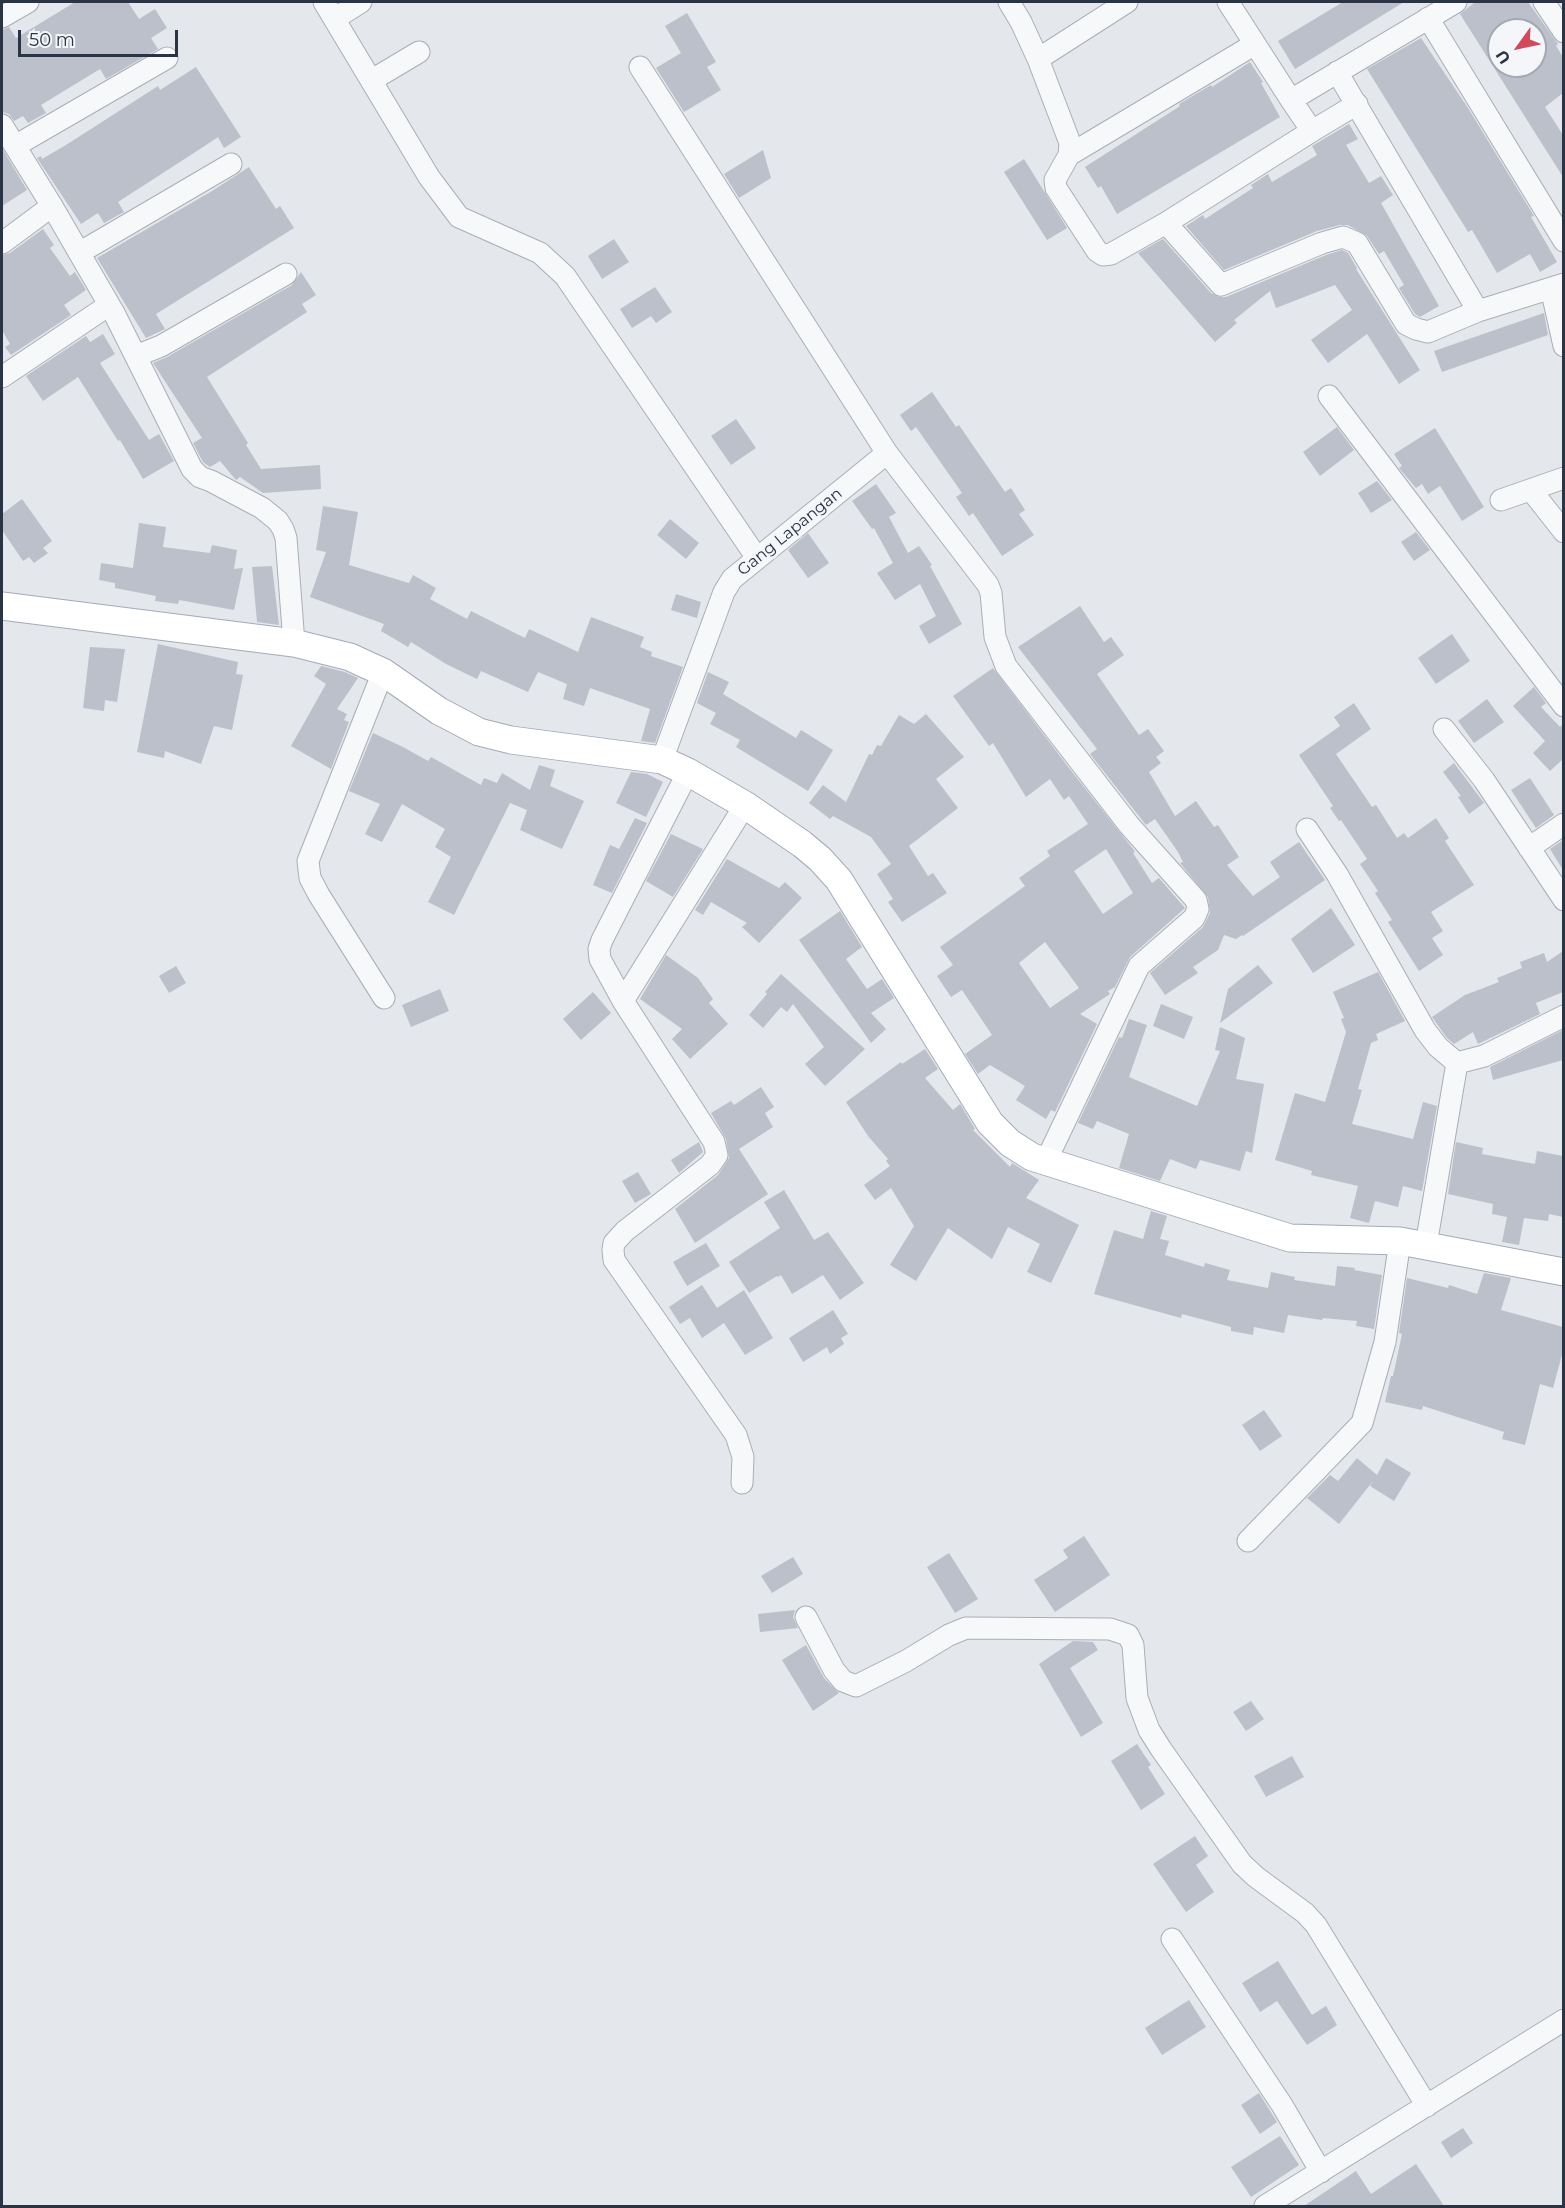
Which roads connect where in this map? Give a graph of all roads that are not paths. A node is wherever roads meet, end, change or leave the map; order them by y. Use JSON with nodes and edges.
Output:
{"nodes":[{"id":1,"x":28,"y":2,"type":"edge"},
{"id":2,"x":361,"y":2,"type":"edge"},
{"id":3,"x":1009,"y":2,"type":"edge"},
{"id":4,"x":1127,"y":2,"type":"edge"},
{"id":5,"x":1228,"y":2,"type":"edge"},
{"id":6,"x":1456,"y":2,"type":"edge"},
{"id":7,"x":1544,"y":2,"type":"edge"},
{"id":8,"x":329,"y":10,"type":"edge"},
{"id":9,"x":2,"y":17,"type":"edge"},
{"id":10,"x":1428,"y":18,"type":"junction"},
{"id":11,"x":1563,"y":32,"type":"edge"},
{"id":12,"x":1255,"y":44,"type":"junction"},
{"id":13,"x":419,"y":52,"type":"dead end"},
{"id":14,"x":167,"y":58,"type":"dead end"},
{"id":15,"x":1038,"y":58,"type":"junction"},
{"id":16,"x":640,"y":67,"type":"dead end"},
{"id":17,"x":1337,"y":72,"type":"junction"},
{"id":18,"x":372,"y":80,"type":"junction"},
{"id":19,"x":1291,"y":100,"type":"junction"},
{"id":20,"x":1357,"y":104,"type":"junction"},
{"id":21,"x":2,"y":125,"type":"edge"},
{"id":22,"x":1312,"y":130,"type":"junction"},
{"id":23,"x":15,"y":146,"type":"junction"},
{"id":24,"x":1069,"y":155,"type":"junction"},
{"id":25,"x":231,"y":164,"type":"dead end"},
{"id":26,"x":52,"y":206,"type":"junction"},
{"id":27,"x":1166,"y":223,"type":"junction"},
{"id":28,"x":1563,"y":241,"type":"edge"},
{"id":29,"x":2,"y":243,"type":"edge"},
{"id":30,"x":79,"y":253,"type":"junction"},
{"id":31,"x":286,"y":274,"type":"dead end"},
{"id":32,"x":1557,"y":286,"type":"edge"},
{"id":33,"x":110,"y":305,"type":"junction"},
{"id":34,"x":1478,"y":311,"type":"junction"},
{"id":35,"x":1563,"y":346,"type":"edge"},
{"id":36,"x":136,"y":356,"type":"junction"},
{"id":37,"x":2,"y":377,"type":"edge"},
{"id":38,"x":1329,"y":396,"type":"dead end"},
{"id":39,"x":887,"y":453,"type":"junction"},
{"id":40,"x":1563,"y":478,"type":"edge"},
{"id":41,"x":1530,"y":490,"type":"junction"},
{"id":42,"x":1501,"y":501,"type":"dead end"},
{"id":43,"x":1563,"y":532,"type":"edge"},
{"id":44,"x":757,"y":558,"type":"junction"},
{"id":45,"x":2,"y":606,"type":"edge"},
{"id":46,"x":294,"y":643,"type":"junction"},
{"id":47,"x":383,"y":672,"type":"junction"},
{"id":48,"x":1563,"y":706,"type":"edge"},
{"id":49,"x":1444,"y":729,"type":"dead end"},
{"id":50,"x":662,"y":760,"type":"junction"},
{"id":51,"x":688,"y":772,"type":"junction"},
{"id":52,"x":745,"y":805,"type":"junction"},
{"id":53,"x":1563,"y":824,"type":"edge"},
{"id":54,"x":1307,"y":829,"type":"dead end"},
{"id":55,"x":1529,"y":848,"type":"junction"},
{"id":56,"x":1563,"y":900,"type":"edge"},
{"id":57,"x":384,"y":998,"type":"dead end"},
{"id":58,"x":623,"y":1001,"type":"junction"},
{"id":59,"x":1563,"y":1016,"type":"edge"},
{"id":60,"x":1456,"y":1063,"type":"junction"},
{"id":61,"x":1046,"y":1161,"type":"junction"},
{"id":62,"x":1413,"y":1243,"type":"junction"},
{"id":63,"x":1563,"y":1272,"type":"edge"},
{"id":64,"x":742,"y":1483,"type":"dead end"},
{"id":65,"x":1248,"y":1541,"type":"dead end"},
{"id":66,"x":806,"y":1617,"type":"dead end"},
{"id":67,"x":1172,"y":1939,"type":"dead end"},
{"id":68,"x":1563,"y":2020,"type":"edge"},
{"id":69,"x":1427,"y":2106,"type":"junction"},
{"id":70,"x":1321,"y":2172,"type":"junction"},
{"id":71,"x":1265,"y":2206,"type":"edge"}],
"edges":[{"from":1,"to":9,"type":"street"},
{"from":2,"to":8,"type":"street"},
{"from":3,"to":15,"type":"street"},
{"from":4,"to":15,"type":"street"},
{"from":5,"to":12,"type":"street"},
{"from":6,"to":10,"type":"street"},
{"from":7,"to":11,"type":"street"},
{"from":8,"to":18,"type":"street"},
{"from":10,"to":17,"type":"street"},
{"from":10,"to":28,"type":"street"},
{"from":12,"to":19,"type":"street"},
{"from":12,"to":24,"type":"street"},
{"from":13,"to":18,"type":"street"},
{"from":14,"to":23,"type":"street"},
{"from":15,"to":24,"type":"street"},
{"from":16,"to":39,"type":"street"},
{"from":17,"to":19,"type":"street"},
{"from":17,"to":20,"type":"street"},
{"from":18,"to":44,"type":"street"},
{"from":19,"to":22,"type":"street"},
{"from":20,"to":22,"type":"street"},
{"from":20,"to":34,"type":"street"},
{"from":21,"to":23,"type":"street"},
{"from":22,"to":27,"type":"street"},
{"from":23,"to":26,"type":"street"},
{"from":24,"to":27,"type":"street"},
{"from":25,"to":30,"type":"street"},
{"from":26,"to":29,"type":"street"},
{"from":26,"to":30,"type":"street"},
{"from":27,"to":34,"type":"street"},
{"from":30,"to":33,"type":"street"},
{"from":31,"to":36,"type":"street"},
{"from":32,"to":34,"type":"street"},
{"from":32,"to":35,"type":"street"},
{"from":33,"to":36,"type":"street"},
{"from":33,"to":37,"type":"street"},
{"from":36,"to":46,"type":"street"},
{"from":38,"to":48,"type":"street"},
{"from":39,"to":44,"type":"street","name":"Gang Lapangan"},
{"from":39,"to":61,"type":"street"},
{"from":40,"to":41,"type":"street"},
{"from":41,"to":42,"type":"street"},
{"from":41,"to":43,"type":"street"},
{"from":44,"to":50,"type":"street","name":"Gang Lapangan"},
{"from":45,"to":46,"type":"main road"},
{"from":46,"to":47,"type":"main road"},
{"from":47,"to":50,"type":"main road"},
{"from":47,"to":57,"type":"street"},
{"from":49,"to":55,"type":"street"},
{"from":50,"to":51,"type":"main road"},
{"from":51,"to":52,"type":"main road"},
{"from":51,"to":58,"type":"street"},
{"from":52,"to":58,"type":"street"},
{"from":52,"to":61,"type":"main road"},
{"from":53,"to":55,"type":"street"},
{"from":54,"to":60,"type":"street"},
{"from":55,"to":56,"type":"street"},
{"from":58,"to":64,"type":"street"},
{"from":59,"to":60,"type":"street"},
{"from":60,"to":62,"type":"street"},
{"from":61,"to":62,"type":"main road"},
{"from":62,"to":63,"type":"main road"},
{"from":62,"to":65,"type":"street"},
{"from":66,"to":69,"type":"street"},
{"from":67,"to":70,"type":"street"},
{"from":68,"to":69,"type":"street"},
{"from":69,"to":70,"type":"street"},
{"from":70,"to":71,"type":"street"}]}
